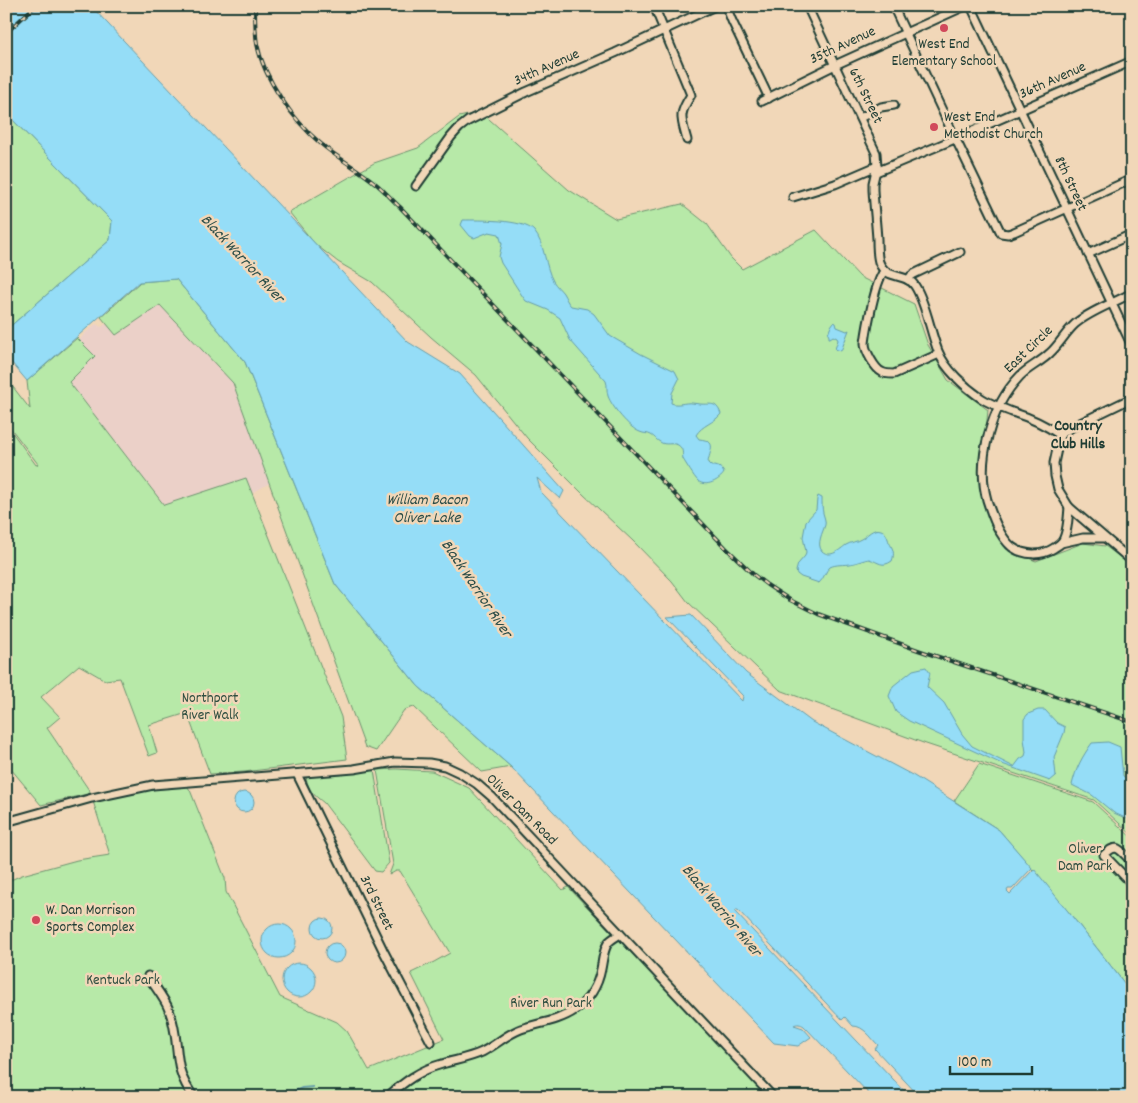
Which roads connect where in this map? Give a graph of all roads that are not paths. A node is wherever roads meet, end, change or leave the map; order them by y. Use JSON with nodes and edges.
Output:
{"nodes":[{"id":1,"x":654,"y":6,"type":"edge"},
{"id":2,"x":715,"y":6,"type":"edge"},
{"id":3,"x":726,"y":6,"type":"edge"},
{"id":4,"x":807,"y":6,"type":"edge"},
{"id":5,"x":893,"y":6,"type":"edge"},
{"id":6,"x":965,"y":6,"type":"edge"},
{"id":7,"x":971,"y":6,"type":"edge"},
{"id":8,"x":664,"y":30,"type":"junction"},
{"id":9,"x":905,"y":33,"type":"junction"},
{"id":10,"x":1132,"y":62,"type":"edge"},
{"id":11,"x":835,"y":65,"type":"junction"},
{"id":12,"x":894,"y":105,"type":"dead end"},
{"id":13,"x":1021,"y":111,"type":"junction"},
{"id":14,"x":860,"y":118,"type":"junction"},
{"id":15,"x":956,"y":139,"type":"junction"},
{"id":16,"x":687,"y":140,"type":"dead end"},
{"id":17,"x":876,"y":169,"type":"junction"},
{"id":18,"x":1132,"y":179,"type":"edge"},
{"id":19,"x":416,"y":186,"type":"dead end"},
{"id":20,"x":792,"y":197,"type":"dead end"},
{"id":21,"x":1067,"y":208,"type":"junction"},
{"id":22,"x":1132,"y":234,"type":"edge"},
{"id":23,"x":960,"y":252,"type":"dead end"},
{"id":24,"x":1088,"y":254,"type":"junction"},
{"id":25,"x":884,"y":271,"type":"junction"},
{"id":26,"x":908,"y":280,"type":"junction"},
{"id":27,"x":1132,"y":294,"type":"edge"},
{"id":28,"x":1112,"y":304,"type":"junction"},
{"id":29,"x":1132,"y":346,"type":"edge"},
{"id":30,"x":939,"y":354,"type":"junction"},
{"id":31,"x":1132,"y":398,"type":"edge"},
{"id":32,"x":999,"y":407,"type":"junction"},
{"id":33,"x":1060,"y":435,"type":"junction"},
{"id":34,"x":1069,"y":507,"type":"junction"},
{"id":35,"x":1103,"y":538,"type":"junction"},
{"id":36,"x":1061,"y":543,"type":"junction"},
{"id":37,"x":1132,"y":561,"type":"edge"},
{"id":38,"x":297,"y":774,"type":"junction"},
{"id":39,"x":6,"y":822,"type":"edge"},
{"id":40,"x":1132,"y":862,"type":"edge"},
{"id":41,"x":1131,"y":880,"type":"edge"},
{"id":42,"x":620,"y":934,"type":"junction"},
{"id":43,"x":148,"y":976,"type":"dead end"},
{"id":44,"x":431,"y":1042,"type":"dead end"},
{"id":45,"x":194,"y":1097,"type":"edge"},
{"id":46,"x":387,"y":1097,"type":"edge"},
{"id":47,"x":773,"y":1097,"type":"edge"}],
"edges":[{"from":1,"to":8,"type":"street"},
{"from":2,"to":8,"type":"street","name":"34th Avenue"},
{"from":3,"to":11,"type":"street","name":"35th Avenue"},
{"from":4,"to":11,"type":"street","name":"6th Street"},
{"from":5,"to":9,"type":"street"},
{"from":6,"to":9,"type":"street","name":"35th Avenue"},
{"from":7,"to":13,"type":"street","name":"8th Street"},
{"from":8,"to":16,"type":"street"},
{"from":8,"to":19,"type":"street","name":"34th Avenue"},
{"from":9,"to":11,"type":"street","name":"35th Avenue"},
{"from":9,"to":15,"type":"street"},
{"from":10,"to":13,"type":"street","name":"36th Avenue"},
{"from":11,"to":14,"type":"street","name":"6th Street"},
{"from":12,"to":14,"type":"street"},
{"from":13,"to":15,"type":"street","name":"36th Avenue"},
{"from":13,"to":21,"type":"street","name":"8th Street"},
{"from":14,"to":17,"type":"street","name":"6th Street"},
{"from":15,"to":17,"type":"street","name":"36th Avenue"},
{"from":15,"to":21,"type":"street"},
{"from":17,"to":20,"type":"street","name":"36th Avenue"},
{"from":17,"to":25,"type":"street","name":"6th Street"},
{"from":18,"to":21,"type":"street"},
{"from":21,"to":24,"type":"street","name":"8th Street"},
{"from":22,"to":24,"type":"street"},
{"from":23,"to":26,"type":"street"},
{"from":24,"to":28,"type":"street","name":"8th Street"},
{"from":25,"to":26,"type":"street"},
{"from":25,"to":30,"type":"street"},
{"from":26,"to":30,"type":"street"},
{"from":27,"to":28,"type":"street","name":"East Circle"},
{"from":28,"to":29,"type":"street","name":"8th Street"},
{"from":28,"to":32,"type":"street","name":"East Circle"},
{"from":30,"to":32,"type":"street"},
{"from":31,"to":33,"type":"street"},
{"from":32,"to":33,"type":"street"},
{"from":32,"to":36,"type":"street","name":"East Circle"},
{"from":33,"to":34,"type":"street"},
{"from":34,"to":35,"type":"street"},
{"from":34,"to":36,"type":"street"},
{"from":35,"to":36,"type":"street","name":"East Circle"},
{"from":35,"to":37,"type":"street"},
{"from":38,"to":39,"type":"street","name":"Oliver Dam Road"},
{"from":38,"to":42,"type":"street","name":"Oliver Dam Road"},
{"from":38,"to":44,"type":"street","name":"3rd Street"},
{"from":40,"to":41,"type":"street"},
{"from":42,"to":46,"type":"street"},
{"from":42,"to":47,"type":"street","name":"Oliver Dam Road"},
{"from":43,"to":45,"type":"street"}]}
